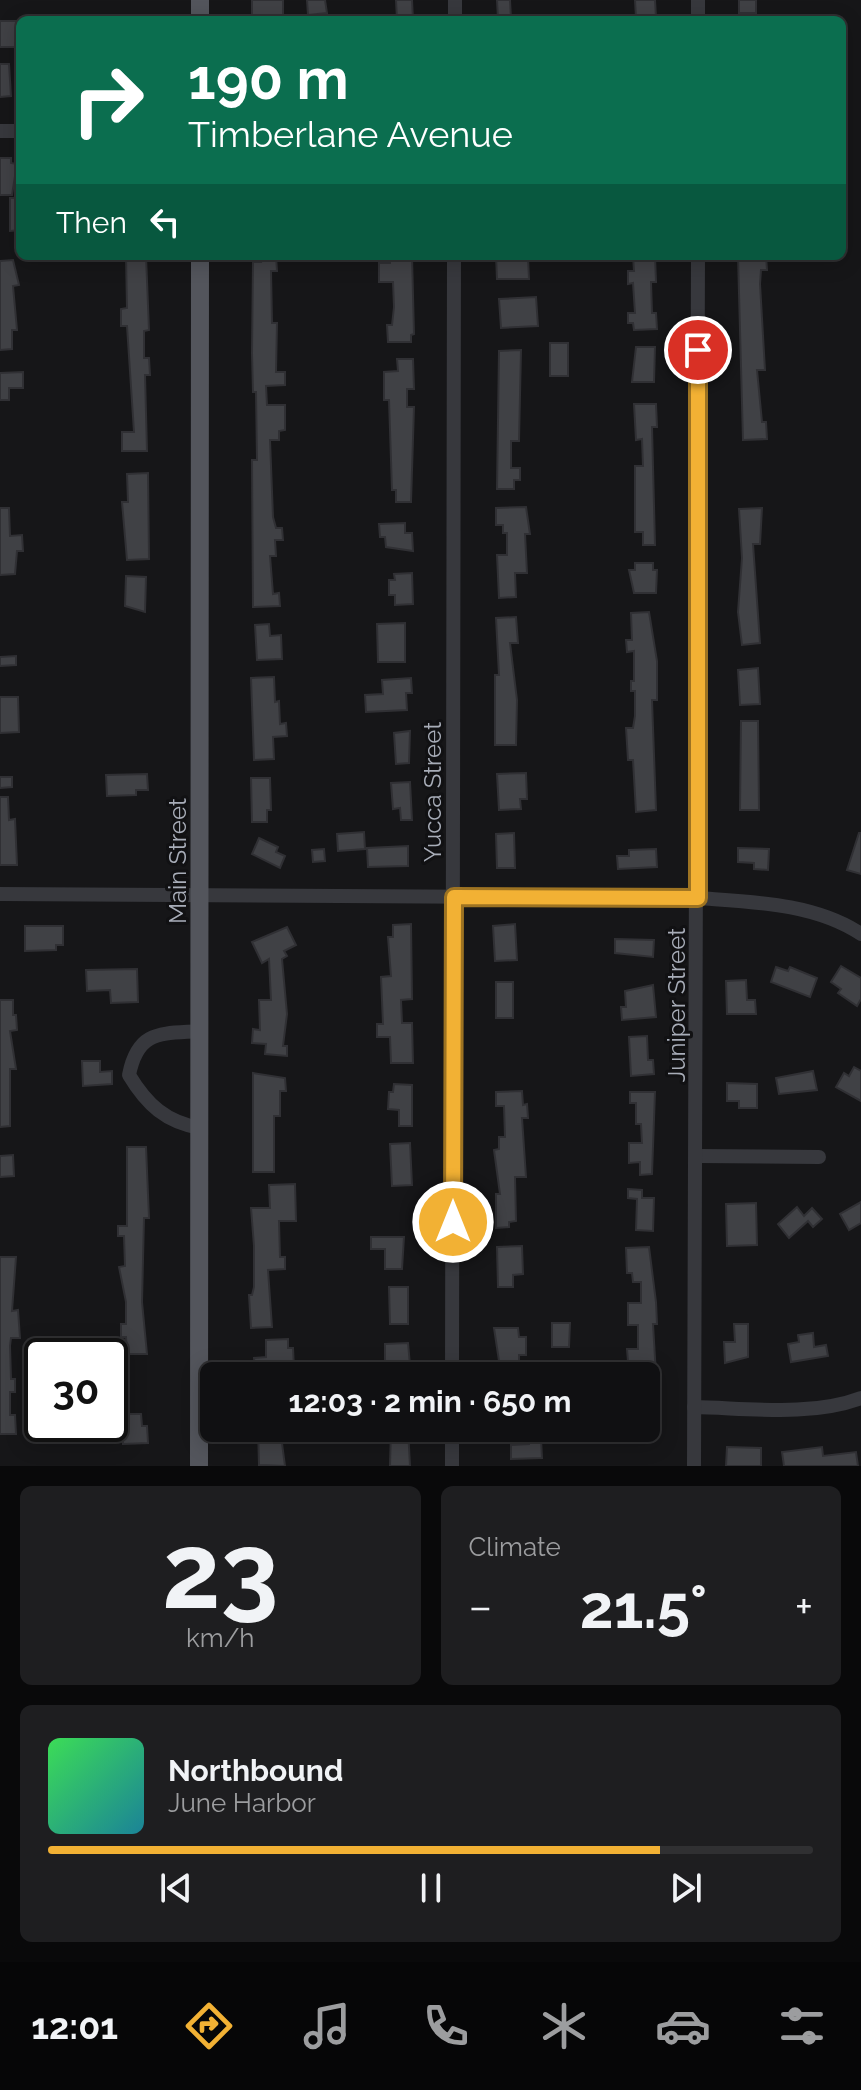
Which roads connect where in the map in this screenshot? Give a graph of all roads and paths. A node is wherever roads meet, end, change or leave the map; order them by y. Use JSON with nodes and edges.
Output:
{"nodes":[{"id":1,"x":200,"y":260,"type":"edge"},
{"id":2,"x":454,"y":260,"type":"edge"},
{"id":3,"x":698,"y":260,"type":"edge"},
{"id":4,"x":0,"y":894,"type":"edge"},
{"id":5,"x":201,"y":896,"type":"junction"},
{"id":6,"x":454,"y":897,"type":"junction"},
{"id":7,"x":698,"y":898,"type":"junction"},
{"id":8,"x":861,"y":934,"type":"edge"},
{"id":9,"x":201,"y":1031,"type":"junction"},
{"id":10,"x":200,"y":1128,"type":"junction"},
{"id":11,"x":697,"y":1156,"type":"junction"},
{"id":12,"x":819,"y":1157,"type":"dead end"},
{"id":13,"x":452,"y":1362,"type":"edge"},
{"id":14,"x":861,"y":1398,"type":"edge"},
{"id":15,"x":694,"y":1407,"type":"junction"},
{"id":16,"x":452,"y":1442,"type":"edge"},
{"id":17,"x":199,"y":1466,"type":"edge"},
{"id":18,"x":452,"y":1466,"type":"edge"},
{"id":19,"x":694,"y":1466,"type":"edge"}],
"edges":[{"from":1,"to":5,"type":"main road","name":"Main Street"},
{"from":2,"to":6,"type":"street","name":"Yucca Street"},
{"from":3,"to":7,"type":"street","name":"Juniper Street"},
{"from":4,"to":5,"type":"street"},
{"from":5,"to":6,"type":"street"},
{"from":5,"to":9,"type":"main road","name":"Main Street"},
{"from":6,"to":7,"type":"street"},
{"from":6,"to":13,"type":"street","name":"Yucca Street"},
{"from":7,"to":8,"type":"street"},
{"from":7,"to":11,"type":"street","name":"Juniper Street"},
{"from":9,"to":10,"type":"main road","name":"Main Street"},
{"from":9,"to":10,"type":"street"},
{"from":10,"to":17,"type":"main road","name":"Main Street"},
{"from":11,"to":12,"type":"street"},
{"from":11,"to":15,"type":"street","name":"Juniper Street"},
{"from":14,"to":15,"type":"street"},
{"from":15,"to":19,"type":"street","name":"Juniper Street"},
{"from":16,"to":18,"type":"street"}]}
